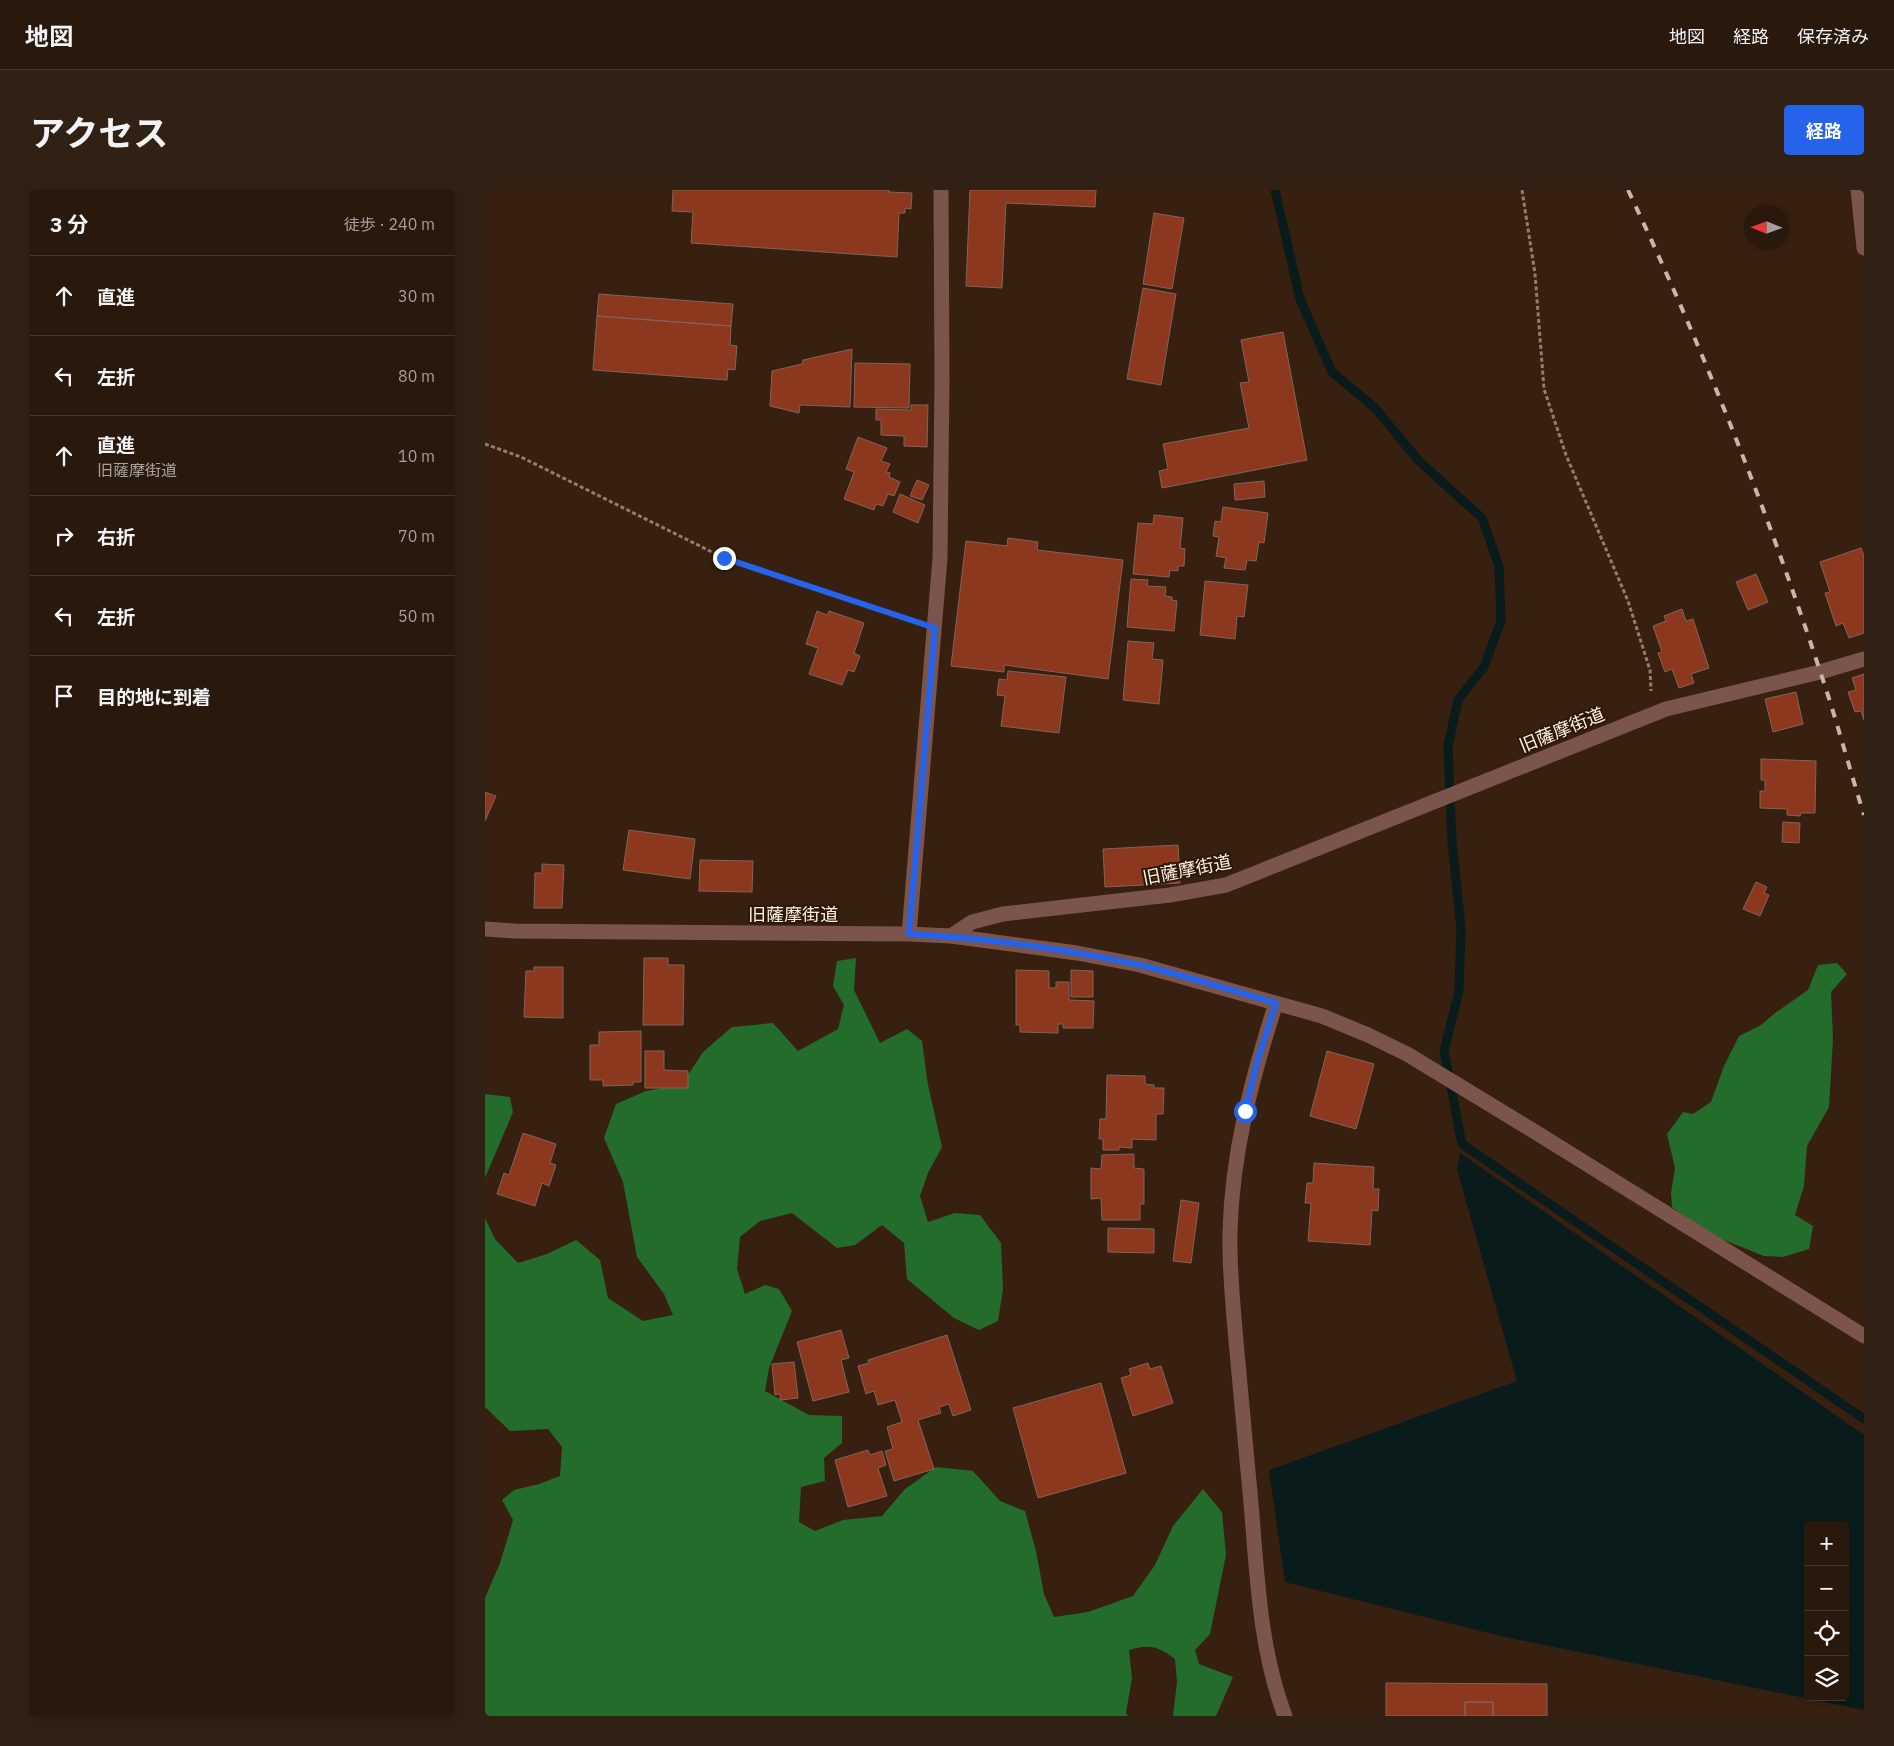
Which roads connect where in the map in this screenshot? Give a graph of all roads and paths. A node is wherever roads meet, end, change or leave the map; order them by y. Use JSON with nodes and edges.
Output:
{"nodes":[{"id":1,"x":941,"y":190,"type":"edge"},
{"id":2,"x":1522,"y":190,"type":"edge"},
{"id":3,"x":1858,"y":190,"type":"edge"},
{"id":4,"x":1864,"y":248,"type":"edge"},
{"id":5,"x":485,"y":444,"type":"edge"},
{"id":6,"x":935,"y":628,"type":"junction"},
{"id":7,"x":1864,"y":659,"type":"edge"},
{"id":8,"x":1653,"y":714,"type":"junction"},
{"id":9,"x":485,"y":929,"type":"edge"},
{"id":10,"x":909,"y":934,"type":"junction"},
{"id":11,"x":951,"y":936,"type":"junction"},
{"id":12,"x":1276,"y":1003,"type":"junction"},
{"id":13,"x":1864,"y":1336,"type":"edge"},
{"id":14,"x":1285,"y":1716,"type":"edge"}],
"edges":[{"from":1,"to":6,"type":"street"},
{"from":2,"to":8,"type":"path"},
{"from":3,"to":4,"type":"street"},
{"from":5,"to":6,"type":"path"},
{"from":6,"to":10,"type":"street"},
{"from":7,"to":8,"type":"street","name":"旧薩摩街道"},
{"from":8,"to":11,"type":"street","name":"旧薩摩街道"},
{"from":9,"to":10,"type":"street","name":"旧薩摩街道"},
{"from":10,"to":11,"type":"street","name":"旧薩摩街道"},
{"from":11,"to":12,"type":"street"},
{"from":12,"to":13,"type":"street"},
{"from":12,"to":14,"type":"street"}]}
